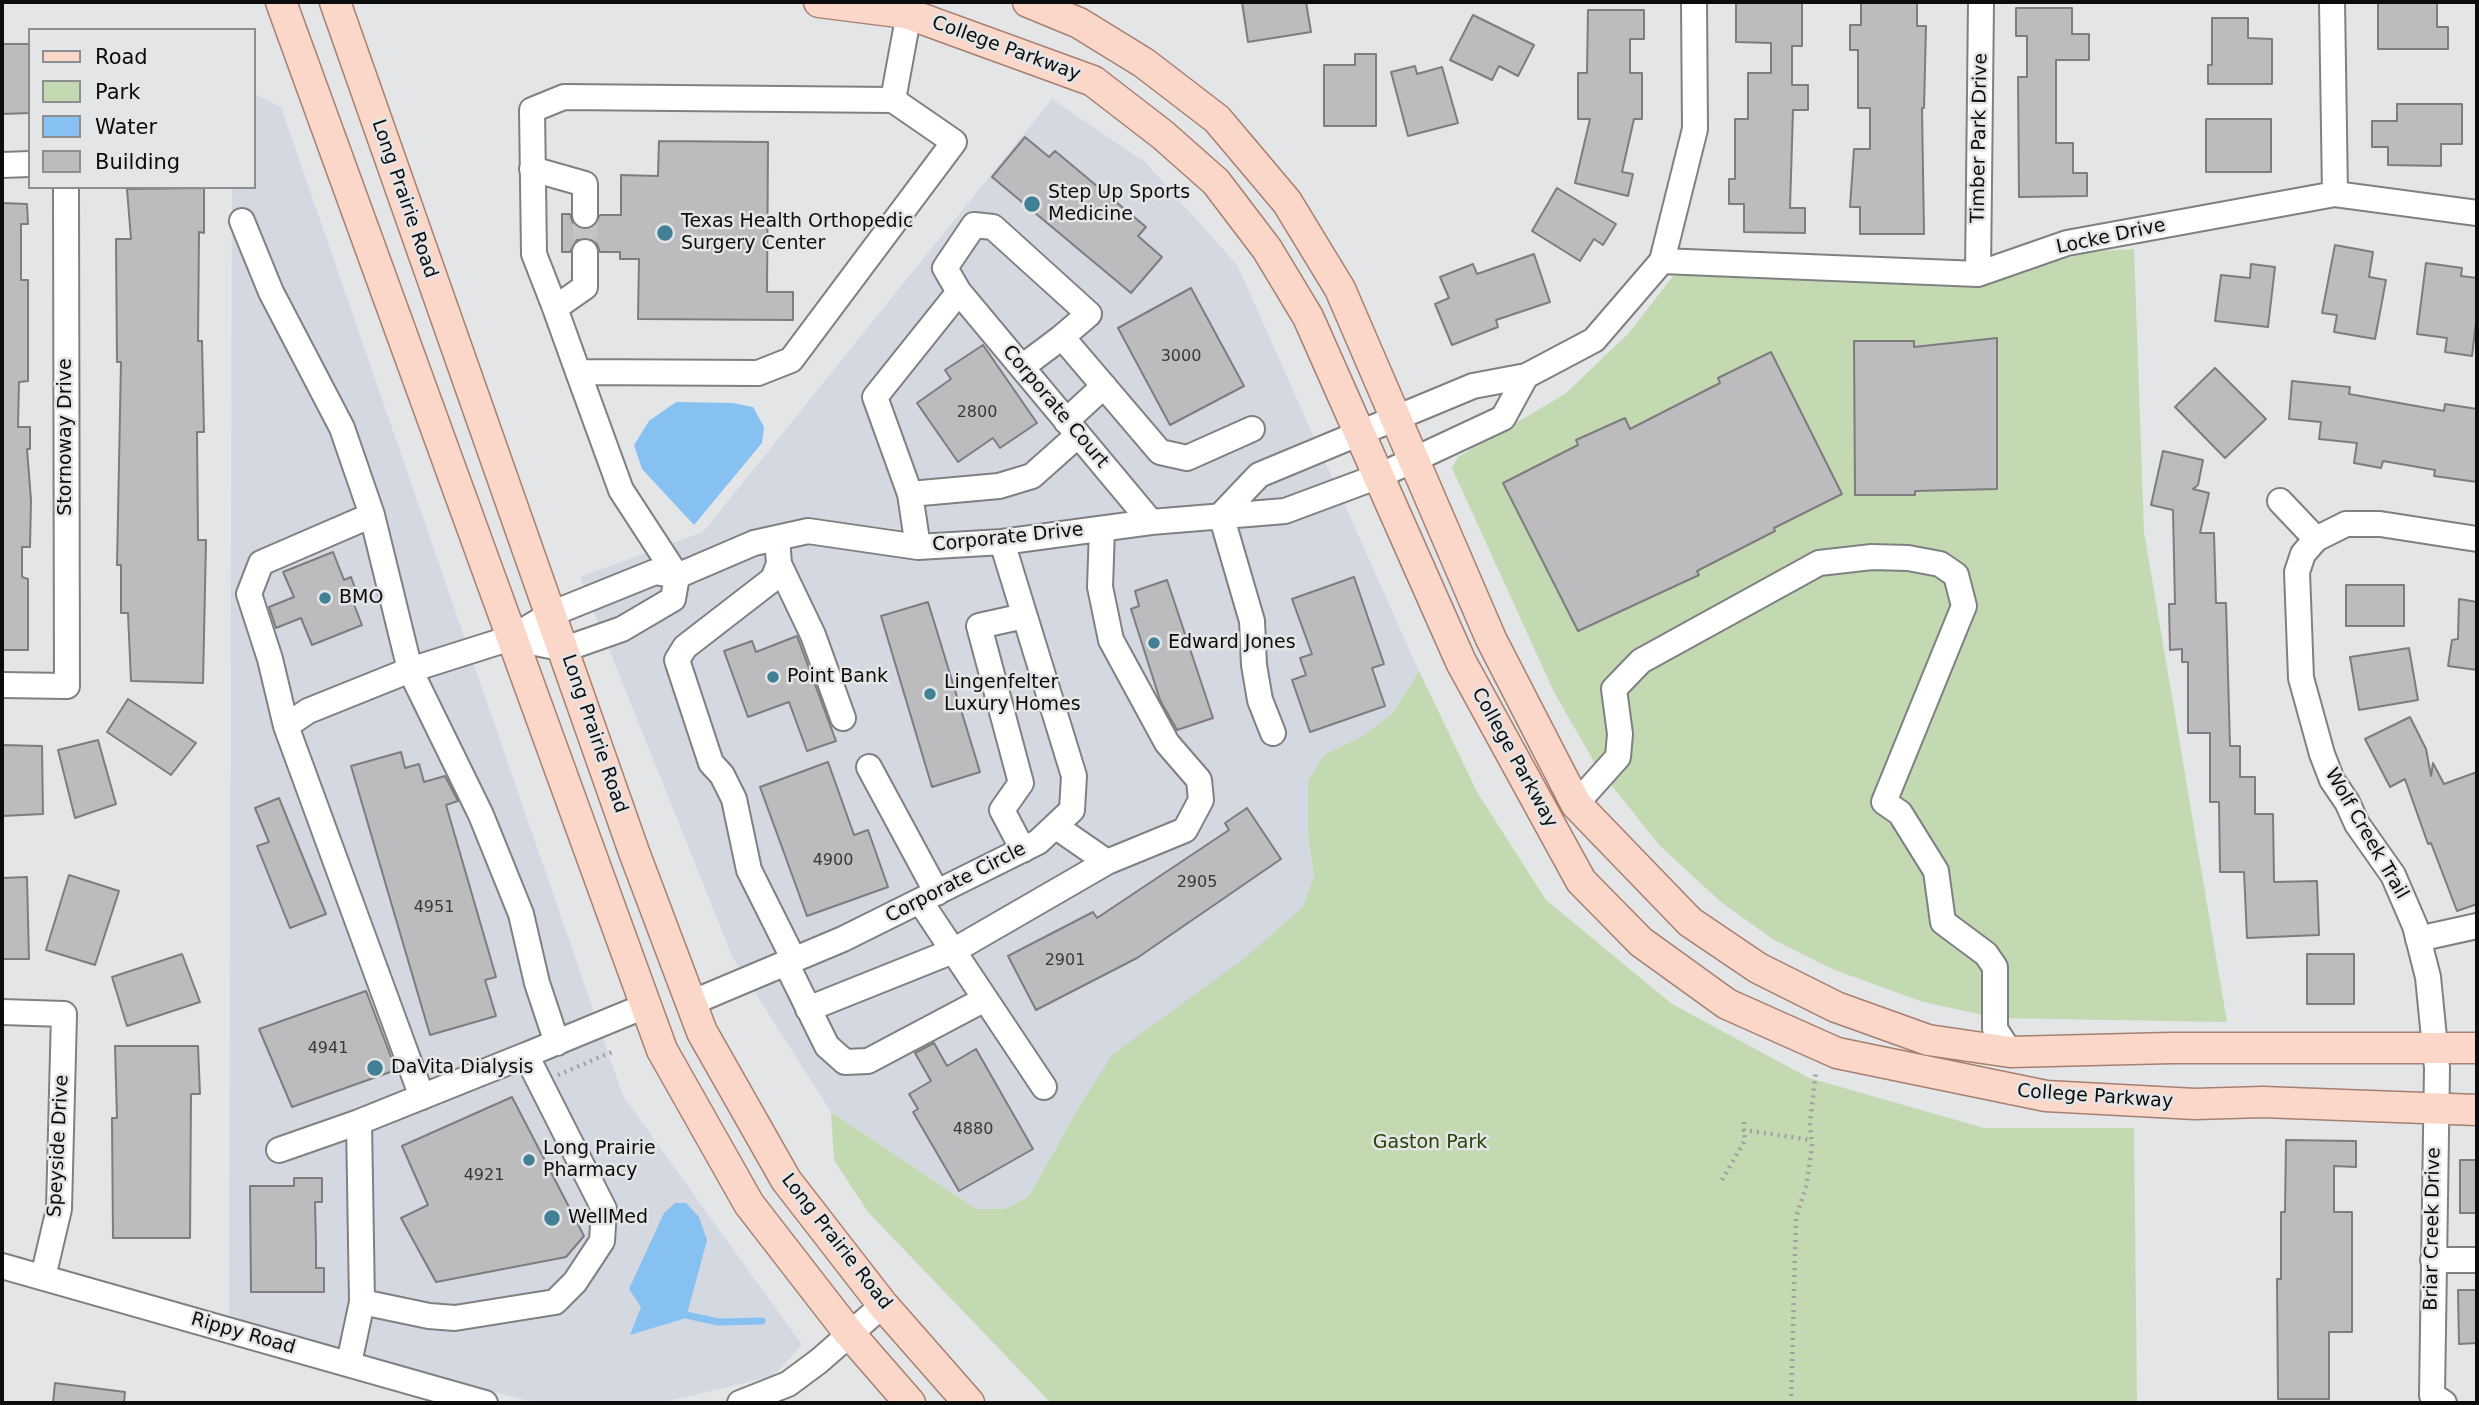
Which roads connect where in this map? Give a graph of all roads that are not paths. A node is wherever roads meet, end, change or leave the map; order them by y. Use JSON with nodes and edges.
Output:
{"nodes":[{"id":1,"x":281,"y":2,"type":"edge"},
{"id":2,"x":335,"y":2,"type":"edge"},
{"id":3,"x":819,"y":2,"type":"edge"},
{"id":4,"x":1028,"y":2,"type":"edge"},
{"id":5,"x":1694,"y":2,"type":"edge"},
{"id":6,"x":1981,"y":2,"type":"edge"},
{"id":7,"x":2332,"y":2,"type":"edge"},
{"id":8,"x":908,"y":7,"type":"edge"},
{"id":9,"x":893,"y":100,"type":"junction"},
{"id":10,"x":28,"y":164,"type":"edge"},
{"id":11,"x":2,"y":165,"type":"edge"},
{"id":12,"x":532,"y":169,"type":"junction"},
{"id":13,"x":66,"y":189,"type":"edge"},
{"id":14,"x":2335,"y":194,"type":"junction"},
{"id":15,"x":2477,"y":213,"type":"edge"},
{"id":16,"x":585,"y":215,"type":"tunnel mouth"},
{"id":17,"x":242,"y":221,"type":"dead end"},
{"id":18,"x":585,"y":251,"type":"tunnel mouth"},
{"id":19,"x":1662,"y":261,"type":"junction"},
{"id":20,"x":1978,"y":274,"type":"junction"},
{"id":21,"x":959,"y":292,"type":"junction"},
{"id":22,"x":555,"y":308,"type":"junction"},
{"id":23,"x":1062,"y":337,"type":"junction"},
{"id":24,"x":1022,"y":367,"type":"junction"},
{"id":25,"x":578,"y":372,"type":"junction"},
{"id":26,"x":1526,"y":376,"type":"junction"},
{"id":27,"x":1104,"y":386,"type":"junction"},
{"id":28,"x":1398,"y":416,"type":"junction"},
{"id":29,"x":1072,"y":428,"type":"junction"},
{"id":30,"x":1252,"y":429,"type":"dead end"},
{"id":31,"x":1360,"y":431,"type":"junction"},
{"id":32,"x":1415,"y":458,"type":"junction"},
{"id":33,"x":1380,"y":476,"type":"junction"},
{"id":34,"x":910,"y":494,"type":"junction"},
{"id":35,"x":2280,"y":501,"type":"dead end"},
{"id":36,"x":372,"y":515,"type":"junction"},
{"id":37,"x":1222,"y":515,"type":"junction"},
{"id":38,"x":1151,"y":522,"type":"junction"},
{"id":39,"x":1102,"y":528,"type":"junction"},
{"id":40,"x":777,"y":538,"type":"junction"},
{"id":41,"x":2316,"y":539,"type":"junction"},
{"id":42,"x":2477,"y":539,"type":"edge"},
{"id":43,"x":1002,"y":542,"type":"junction"},
{"id":44,"x":918,"y":547,"type":"junction"},
{"id":45,"x":779,"y":564,"type":"junction"},
{"id":46,"x":677,"y":576,"type":"junction"},
{"id":47,"x":551,"y":614,"type":"junction"},
{"id":48,"x":1024,"y":616,"type":"junction"},
{"id":49,"x":511,"y":638,"type":"junction"},
{"id":50,"x":565,"y":649,"type":"junction"},
{"id":51,"x":410,"y":670,"type":"junction"},
{"id":52,"x":2,"y":685,"type":"edge"},
{"id":53,"x":843,"y":718,"type":"dead end"},
{"id":54,"x":286,"y":726,"type":"junction"},
{"id":55,"x":1273,"y":733,"type":"dead end"},
{"id":56,"x":869,"y":767,"type":"dead end"},
{"id":57,"x":1577,"y":804,"type":"junction"},
{"id":58,"x":1549,"y":824,"type":"junction"},
{"id":59,"x":1055,"y":826,"type":"junction"},
{"id":60,"x":1023,"y":850,"type":"junction"},
{"id":61,"x":1107,"y":862,"type":"junction"},
{"id":62,"x":928,"y":897,"type":"junction"},
{"id":63,"x":2477,"y":926,"type":"edge"},
{"id":64,"x":2418,"y":939,"type":"junction"},
{"id":65,"x":953,"y":951,"type":"junction"},
{"id":66,"x":790,"y":962,"type":"junction"},
{"id":67,"x":985,"y":999,"type":"junction"},
{"id":68,"x":691,"y":1003,"type":"junction"},
{"id":69,"x":645,"y":1006,"type":"junction"},
{"id":70,"x":808,"y":1009,"type":"junction"},
{"id":71,"x":2,"y":1012,"type":"edge"},
{"id":72,"x":557,"y":1043,"type":"junction"},
{"id":73,"x":2435,"y":1048,"type":"junction"},
{"id":74,"x":2477,"y":1048,"type":"edge"},
{"id":75,"x":2011,"y":1052,"type":"junction"},
{"id":76,"x":526,"y":1055,"type":"junction"},
{"id":77,"x":1044,"y":1087,"type":"dead end"},
{"id":78,"x":2011,"y":1091,"type":"junction"},
{"id":79,"x":422,"y":1097,"type":"junction"},
{"id":80,"x":2435,"y":1110,"type":"junction"},
{"id":81,"x":2477,"y":1110,"type":"edge"},
{"id":82,"x":359,"y":1122,"type":"junction"},
{"id":83,"x":278,"y":1150,"type":"dead end"},
{"id":84,"x":2433,"y":1260,"type":"junction"},
{"id":85,"x":2477,"y":1260,"type":"edge"},
{"id":86,"x":2,"y":1266,"type":"edge"},
{"id":87,"x":43,"y":1278,"type":"junction"},
{"id":88,"x":362,"y":1301,"type":"junction"},
{"id":89,"x":883,"y":1305,"type":"junction"},
{"id":90,"x":849,"y":1333,"type":"junction"},
{"id":91,"x":349,"y":1363,"type":"junction"},
{"id":92,"x":485,"y":1403,"type":"edge"},
{"id":93,"x":740,"y":1403,"type":"edge"},
{"id":94,"x":910,"y":1403,"type":"edge"},
{"id":95,"x":969,"y":1403,"type":"edge"},
{"id":96,"x":2444,"y":1403,"type":"edge"}],
"edges":[{"from":1,"to":49,"type":"main road"},
{"from":2,"to":47,"type":"main road","name":"Long Prairie Road"},
{"from":3,"to":8,"type":"main road","name":"College Parkway"},
{"from":4,"to":28,"type":"main road","name":"College Parkway"},
{"from":5,"to":19,"type":"street"},
{"from":6,"to":20,"type":"street","name":"Timber Park Drive"},
{"from":7,"to":14,"type":"street"},
{"from":8,"to":9,"type":"street"},
{"from":8,"to":31,"type":"main road","name":"College Parkway"},
{"from":9,"to":12,"type":"street"},
{"from":9,"to":25,"type":"street"},
{"from":10,"to":11,"type":"street"},
{"from":12,"to":16,"type":"street"},
{"from":12,"to":22,"type":"street"},
{"from":13,"to":52,"type":"street","name":"Stornoway Drive"},
{"from":14,"to":15,"type":"street","name":"Locke Drive"},
{"from":14,"to":20,"type":"street","name":"Locke Drive"},
{"from":17,"to":36,"type":"street"},
{"from":18,"to":22,"type":"street"},
{"from":19,"to":20,"type":"street","name":"Locke Drive"},
{"from":19,"to":26,"type":"street"},
{"from":21,"to":23,"type":"street","name":"Corporate Court"},
{"from":21,"to":24,"type":"street","name":"Corporate Court"},
{"from":21,"to":34,"type":"street"},
{"from":22,"to":25,"type":"street"},
{"from":23,"to":24,"type":"street"},
{"from":23,"to":27,"type":"street"},
{"from":24,"to":29,"type":"street","name":"Corporate Court"},
{"from":25,"to":46,"type":"street"},
{"from":26,"to":28,"type":"street"},
{"from":26,"to":32,"type":"street","name":"Corporate Drive"},
{"from":27,"to":29,"type":"street"},
{"from":27,"to":30,"type":"street"},
{"from":28,"to":31,"type":"street"},
{"from":28,"to":32,"type":"main road","name":"College Parkway"},
{"from":29,"to":34,"type":"street"},
{"from":29,"to":38,"type":"street","name":"Corporate Court"},
{"from":31,"to":33,"type":"main road","name":"College Parkway"},
{"from":31,"to":37,"type":"street"},
{"from":32,"to":33,"type":"street","name":"Corporate Drive"},
{"from":32,"to":57,"type":"main road","name":"College Parkway"},
{"from":33,"to":37,"type":"street","name":"Corporate Drive"},
{"from":33,"to":58,"type":"main road","name":"College Parkway"},
{"from":34,"to":44,"type":"street"},
{"from":35,"to":41,"type":"street"},
{"from":36,"to":51,"type":"street"},
{"from":36,"to":54,"type":"street"},
{"from":37,"to":38,"type":"street","name":"Corporate Drive"},
{"from":37,"to":55,"type":"street"},
{"from":38,"to":39,"type":"street","name":"Corporate Drive"},
{"from":39,"to":43,"type":"street","name":"Corporate Drive"},
{"from":39,"to":61,"type":"street"},
{"from":40,"to":44,"type":"street","name":"Corporate Drive"},
{"from":40,"to":45,"type":"street"},
{"from":40,"to":46,"type":"street","name":"Corporate Drive"},
{"from":41,"to":42,"type":"street"},
{"from":41,"to":64,"type":"street","name":"Wolf Creek Trail"},
{"from":43,"to":44,"type":"street","name":"Corporate Drive"},
{"from":43,"to":48,"type":"street","name":"Corporate Circle"},
{"from":45,"to":53,"type":"street"},
{"from":45,"to":66,"type":"street"},
{"from":46,"to":47,"type":"street","name":"Corporate Drive"},
{"from":46,"to":50,"type":"street"},
{"from":47,"to":49,"type":"street","name":"Corporate Drive"},
{"from":47,"to":50,"type":"main road","name":"Long Prairie Road"},
{"from":48,"to":59,"type":"street","name":"Corporate Circle"},
{"from":48,"to":60,"type":"street"},
{"from":49,"to":50,"type":"street"},
{"from":49,"to":51,"type":"street","name":"Corporate Drive"},
{"from":49,"to":69,"type":"main road"},
{"from":50,"to":68,"type":"main road","name":"Long Prairie Road"},
{"from":51,"to":54,"type":"street","name":"Corporate Drive"},
{"from":51,"to":72,"type":"street"},
{"from":54,"to":79,"type":"street"},
{"from":56,"to":62,"type":"street"},
{"from":57,"to":58,"type":"main road"},
{"from":57,"to":75,"type":"main road","name":"College Parkway"},
{"from":57,"to":75,"type":"street"},
{"from":58,"to":78,"type":"main road","name":"College Parkway"},
{"from":59,"to":60,"type":"street","name":"Corporate Circle"},
{"from":59,"to":61,"type":"street"},
{"from":60,"to":62,"type":"street","name":"Corporate Circle"},
{"from":61,"to":65,"type":"street"},
{"from":62,"to":65,"type":"street"},
{"from":62,"to":66,"type":"street","name":"Corporate Circle"},
{"from":63,"to":64,"type":"street"},
{"from":64,"to":73,"type":"street","name":"Wolf Creek Trail"},
{"from":65,"to":67,"type":"street"},
{"from":65,"to":70,"type":"street"},
{"from":66,"to":68,"type":"street","name":"Corporate Circle"},
{"from":66,"to":70,"type":"street"},
{"from":67,"to":70,"type":"street"},
{"from":67,"to":77,"type":"street"},
{"from":68,"to":89,"type":"main road","name":"Long Prairie Road"},
{"from":69,"to":72,"type":"street"},
{"from":69,"to":90,"type":"main road"},
{"from":71,"to":87,"type":"street","name":"Speyside Drive"},
{"from":72,"to":76,"type":"street"},
{"from":73,"to":74,"type":"main road","name":"College Parkway"},
{"from":73,"to":75,"type":"main road","name":"College Parkway"},
{"from":73,"to":80,"type":"street","name":"Briar Creek Drive"},
{"from":75,"to":78,"type":"main road"},
{"from":76,"to":79,"type":"street"},
{"from":76,"to":88,"type":"street"},
{"from":78,"to":80,"type":"main road","name":"College Parkway"},
{"from":79,"to":82,"type":"street"},
{"from":80,"to":81,"type":"main road","name":"College Parkway"},
{"from":80,"to":84,"type":"street","name":"Briar Creek Drive"},
{"from":82,"to":83,"type":"street"},
{"from":82,"to":88,"type":"street"},
{"from":84,"to":85,"type":"street"},
{"from":84,"to":96,"type":"street","name":"Briar Creek Drive"},
{"from":86,"to":87,"type":"street","name":"Rippy Road"},
{"from":87,"to":91,"type":"street","name":"Rippy Road"},
{"from":88,"to":91,"type":"street"},
{"from":89,"to":90,"type":"street"},
{"from":89,"to":95,"type":"main road","name":"Long Prairie Road"},
{"from":90,"to":93,"type":"street"},
{"from":90,"to":94,"type":"main road"},
{"from":91,"to":92,"type":"street","name":"Rippy Road"}]}
